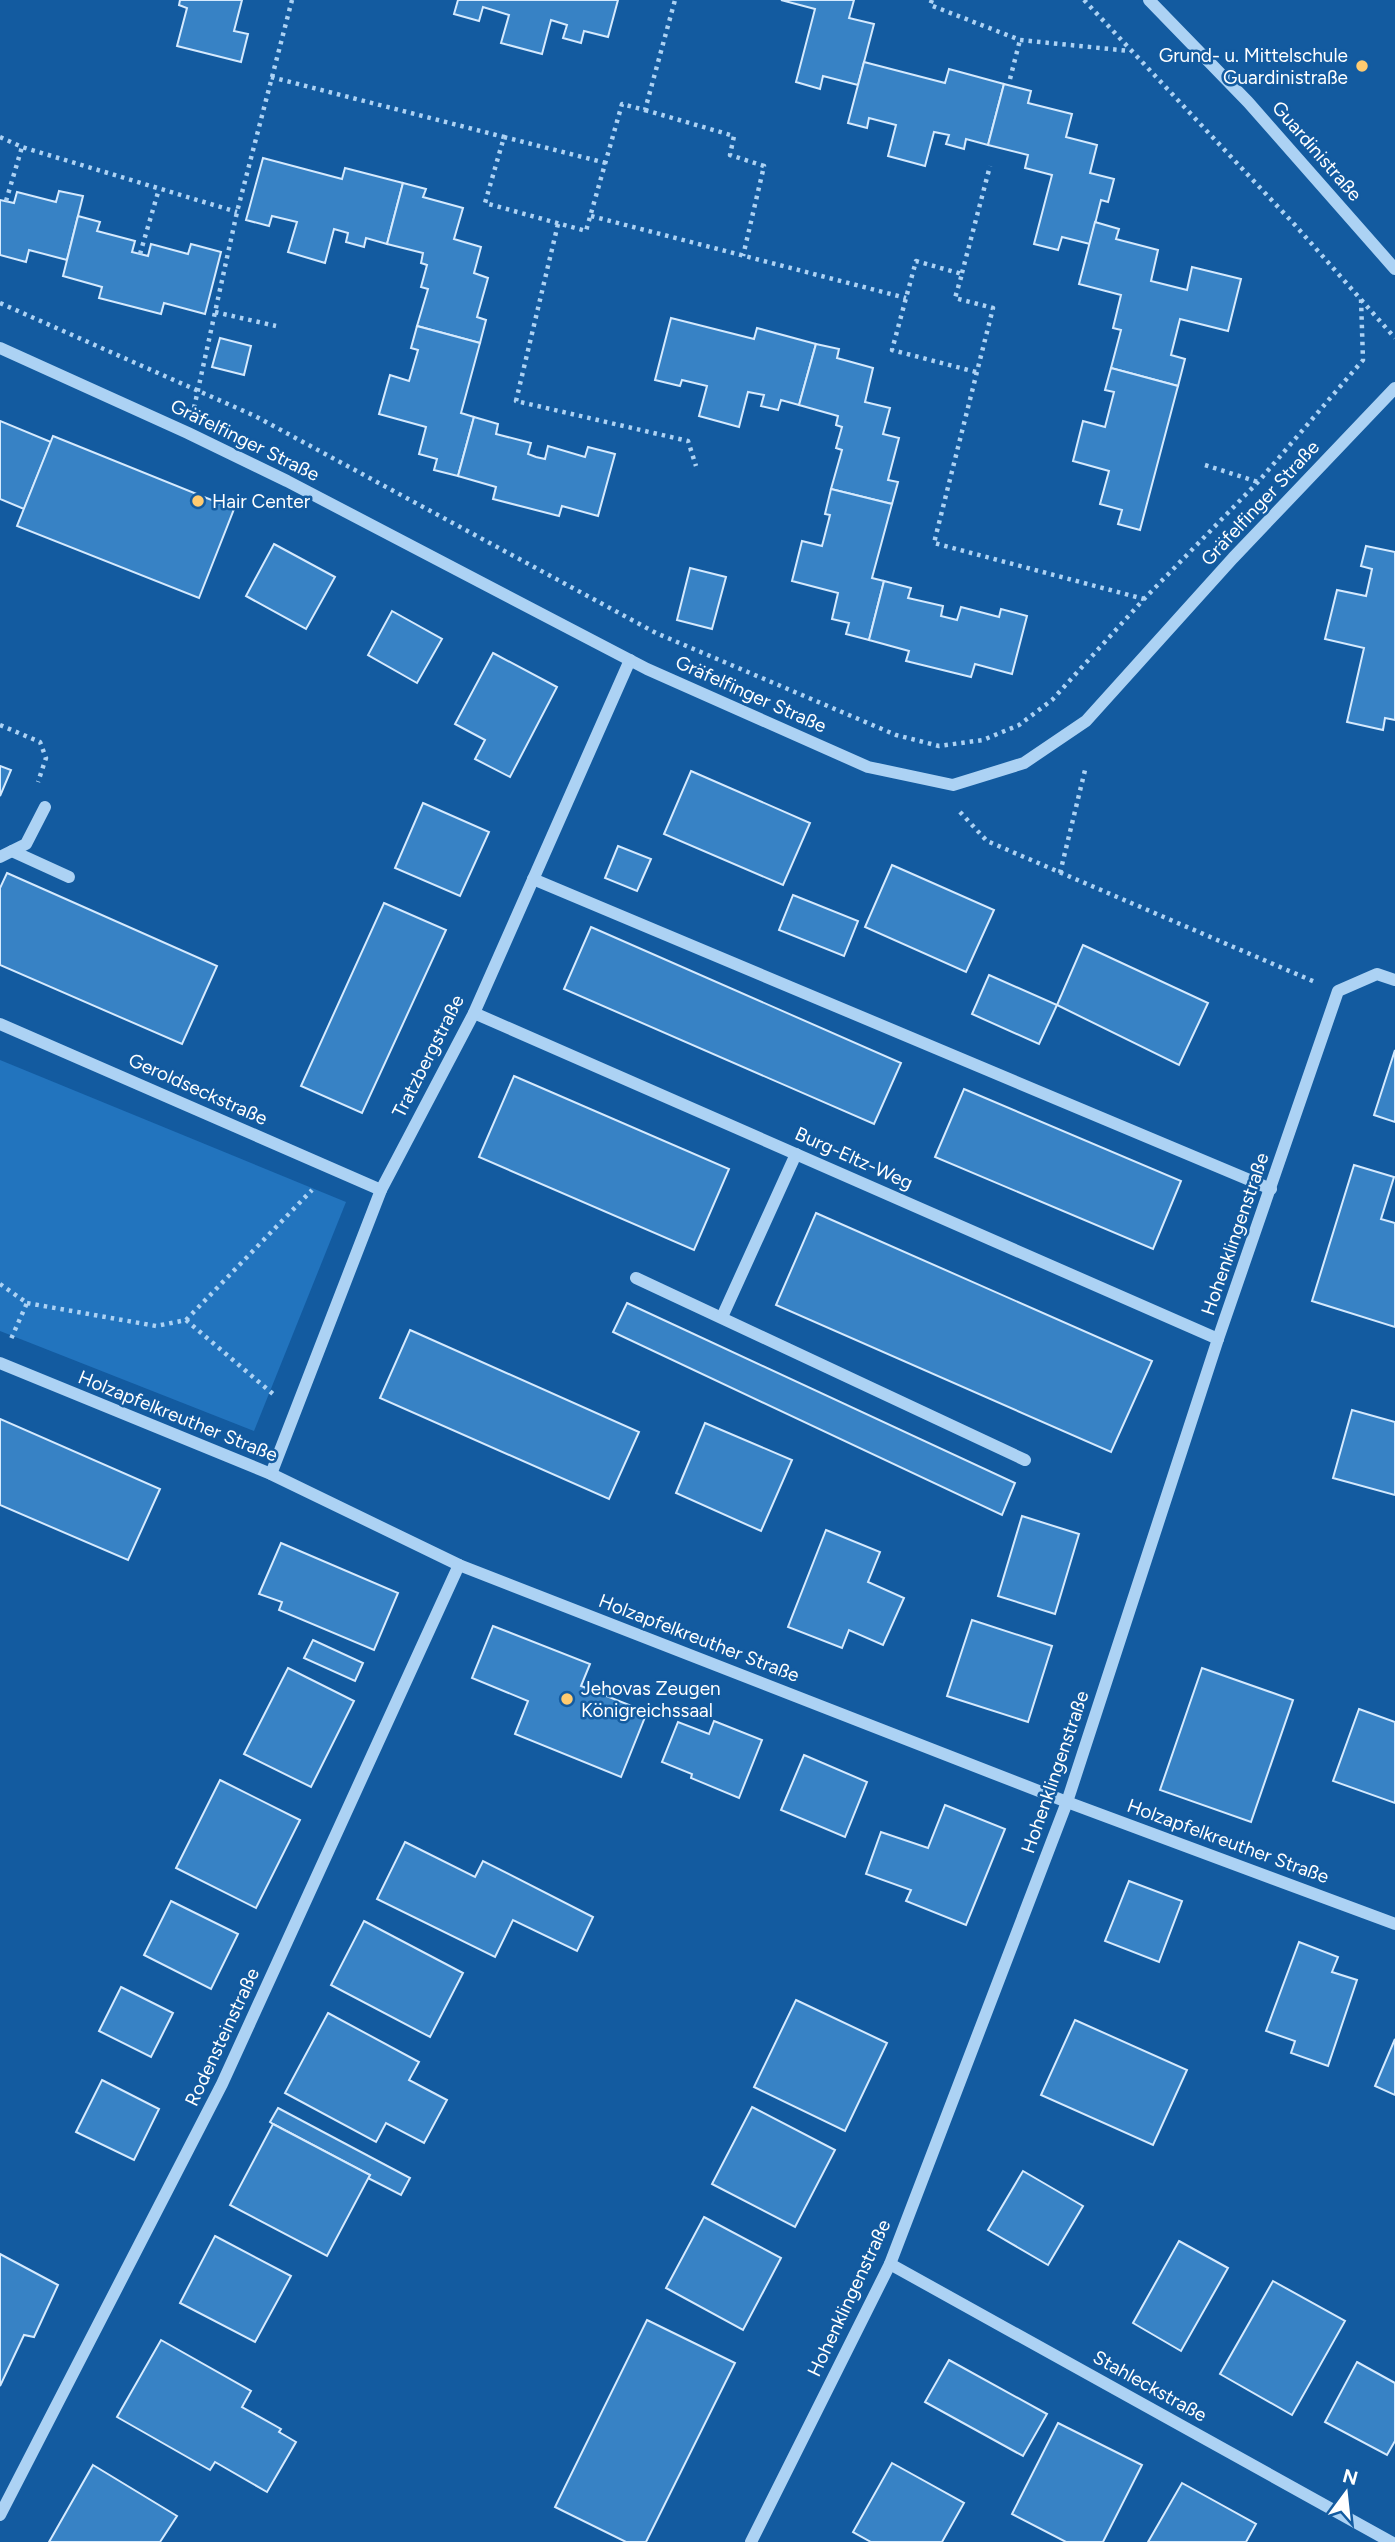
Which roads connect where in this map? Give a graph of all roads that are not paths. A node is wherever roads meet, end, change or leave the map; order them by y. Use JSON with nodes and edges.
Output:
{"nodes":[{"id":1,"x":1149,"y":0,"type":"edge"},
{"id":2,"x":1395,"y":269,"type":"edge"},
{"id":3,"x":0,"y":348,"type":"edge"},
{"id":4,"x":1395,"y":388,"type":"edge"},
{"id":5,"x":630,"y":660,"type":"junction"},
{"id":6,"x":45,"y":807,"type":"road end"},
{"id":7,"x":6,"y":854,"type":"edge"},
{"id":8,"x":69,"y":877,"type":"dead end"},
{"id":9,"x":533,"y":879,"type":"junction"},
{"id":10,"x":1395,"y":980,"type":"edge"},
{"id":11,"x":474,"y":1013,"type":"junction"},
{"id":12,"x":0,"y":1024,"type":"edge"},
{"id":13,"x":796,"y":1154,"type":"junction"},
{"id":14,"x":1271,"y":1189,"type":"junction"},
{"id":15,"x":381,"y":1190,"type":"junction"},
{"id":16,"x":636,"y":1278,"type":"dead end"},
{"id":17,"x":722,"y":1317,"type":"junction"},
{"id":18,"x":1218,"y":1339,"type":"junction"},
{"id":19,"x":0,"y":1363,"type":"edge"},
{"id":20,"x":1025,"y":1460,"type":"dead end"},
{"id":21,"x":271,"y":1474,"type":"junction"},
{"id":22,"x":459,"y":1565,"type":"junction"},
{"id":23,"x":1067,"y":1802,"type":"junction"},
{"id":24,"x":1395,"y":1924,"type":"edge"},
{"id":25,"x":890,"y":2264,"type":"junction"},
{"id":26,"x":0,"y":2515,"type":"edge"},
{"id":27,"x":751,"y":2542,"type":"edge"},
{"id":28,"x":1391,"y":2542,"type":"edge"}],
"edges":[{"from":1,"to":2,"type":"street","name":"Guardinistraße"},
{"from":3,"to":5,"type":"street","name":"Gräfelfinger Straße"},
{"from":4,"to":5,"type":"street","name":"Gräfelfinger Straße"},
{"from":5,"to":9,"type":"street","name":"Tratzbergstraße"},
{"from":6,"to":7,"type":"street"},
{"from":7,"to":8,"type":"street"},
{"from":9,"to":11,"type":"street","name":"Tratzbergstraße"},
{"from":9,"to":14,"type":"street"},
{"from":10,"to":14,"type":"street","name":"Hohenklingenstraße"},
{"from":11,"to":13,"type":"street","name":"Burg-Eltz-Weg"},
{"from":11,"to":15,"type":"street","name":"Tratzbergstraße"},
{"from":12,"to":15,"type":"street","name":"Geroldseckstraße"},
{"from":13,"to":17,"type":"street"},
{"from":13,"to":18,"type":"street","name":"Burg-Eltz-Weg"},
{"from":14,"to":18,"type":"street","name":"Hohenklingenstraße"},
{"from":15,"to":21,"type":"street","name":"Tratzbergstraße"},
{"from":16,"to":17,"type":"street"},
{"from":17,"to":20,"type":"street"},
{"from":18,"to":23,"type":"street","name":"Hohenklingenstraße"},
{"from":19,"to":21,"type":"street","name":"Holzapfelkreuther Straße"},
{"from":21,"to":22,"type":"street","name":"Holzapfelkreuther Straße"},
{"from":22,"to":23,"type":"street","name":"Holzapfelkreuther Straße"},
{"from":22,"to":26,"type":"street","name":"Rodensteinstraße"},
{"from":23,"to":24,"type":"street","name":"Holzapfelkreuther Straße"},
{"from":23,"to":25,"type":"street","name":"Hohenklingenstraße"},
{"from":25,"to":27,"type":"street","name":"Hohenklingenstraße"},
{"from":25,"to":28,"type":"street","name":"Stahleckstraße"}]}
